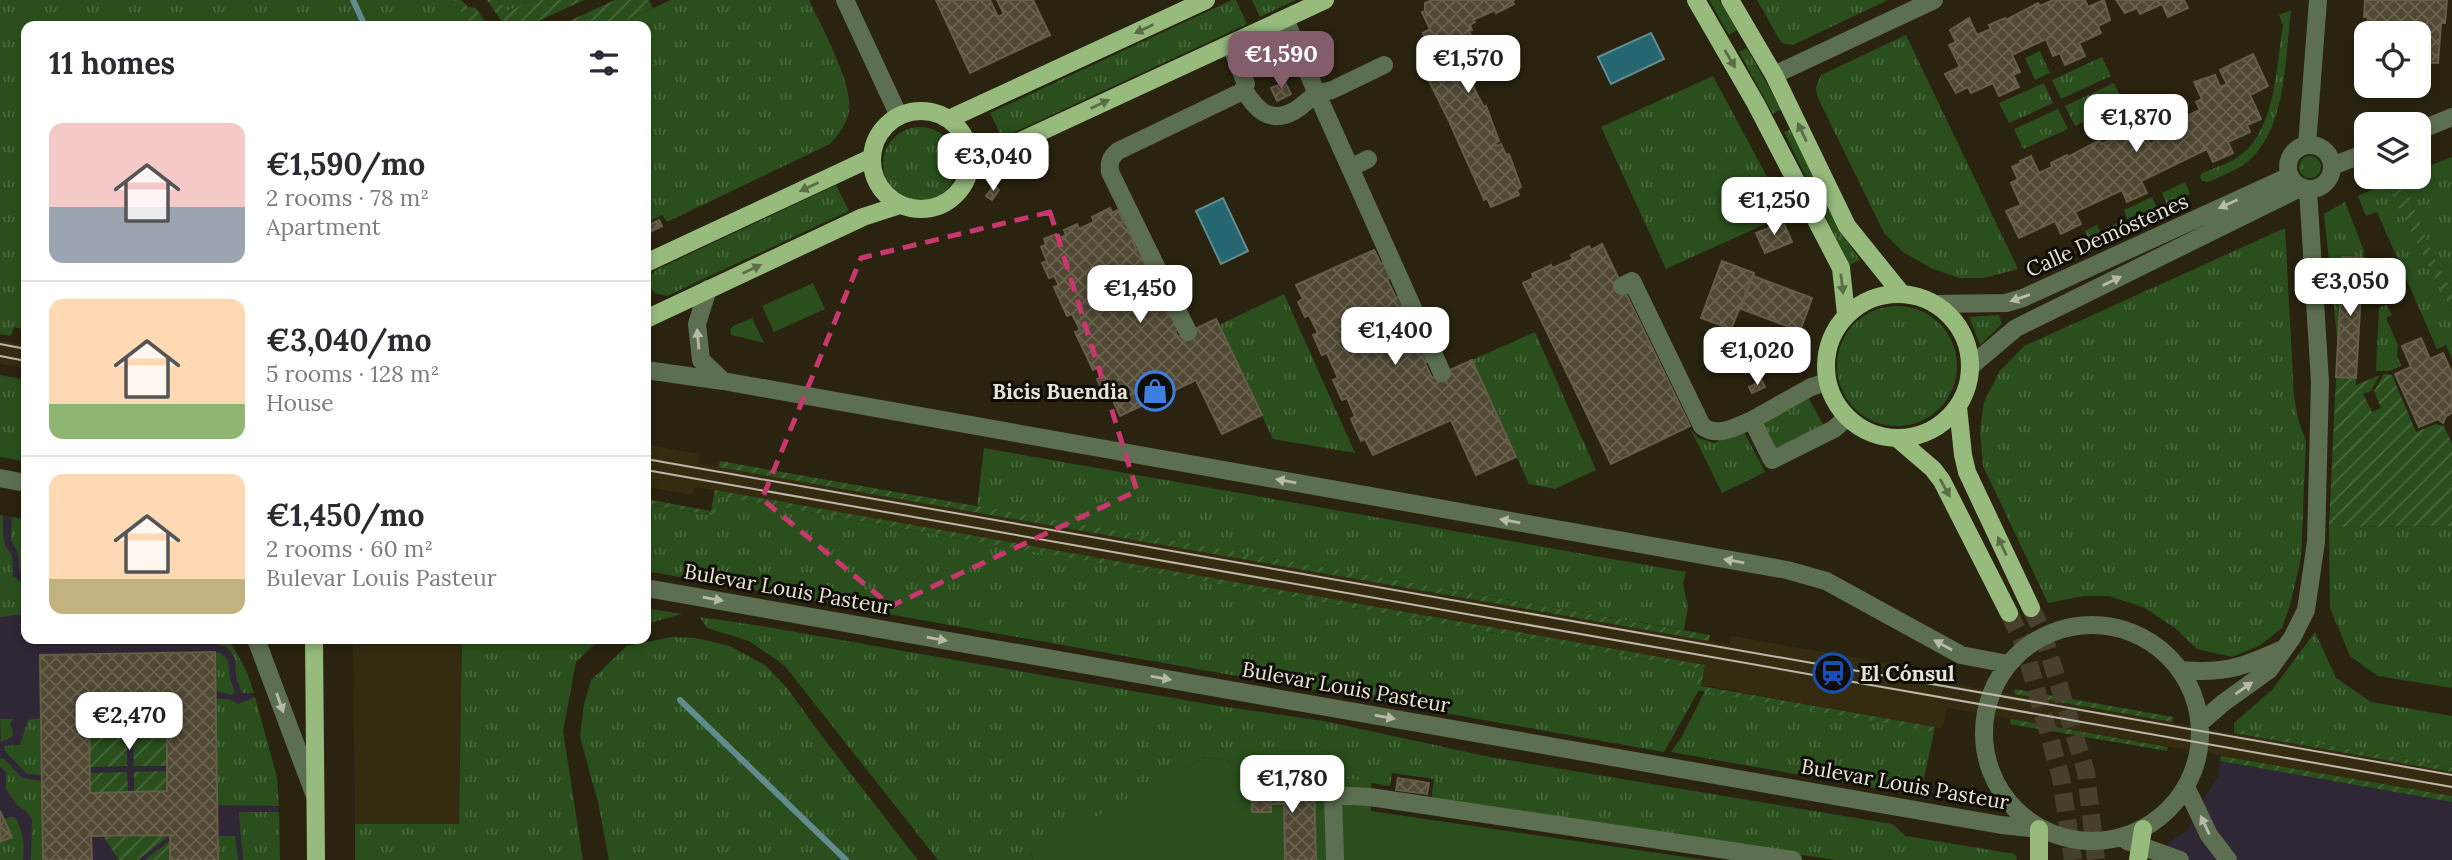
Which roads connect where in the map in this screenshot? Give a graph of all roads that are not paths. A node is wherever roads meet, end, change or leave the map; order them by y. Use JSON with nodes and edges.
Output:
{"nodes":[{"id":1,"x":845,"y":0,"type":"edge"},
{"id":2,"x":1206,"y":0,"type":"edge"},
{"id":3,"x":1325,"y":0,"type":"edge"},
{"id":4,"x":1696,"y":0,"type":"edge"},
{"id":5,"x":1730,"y":0,"type":"edge"},
{"id":6,"x":1934,"y":0,"type":"edge"},
{"id":7,"x":2318,"y":0,"type":"edge"},
{"id":8,"x":1285,"y":19,"type":"junction"},
{"id":9,"x":1230,"y":44,"type":"junction"},
{"id":10,"x":1384,"y":65,"type":"dead end"},
{"id":11,"x":1774,"y":75,"type":"junction"},
{"id":12,"x":1243,"y":89,"type":"junction"},
{"id":13,"x":1317,"y":94,"type":"junction"},
{"id":14,"x":899,"y":116,"type":"junction"},
{"id":15,"x":2452,"y":117,"type":"edge"},
{"id":16,"x":949,"y":119,"type":"junction"},
{"id":17,"x":2431,"y":126,"type":"edge"},
{"id":18,"x":2307,"y":145,"type":"junction"},
{"id":19,"x":871,"y":158,"type":"junction"},
{"id":20,"x":2354,"y":158,"type":"edge"},
{"id":21,"x":1368,"y":159,"type":"dead end"},
{"id":22,"x":971,"y":164,"type":"junction"},
{"id":23,"x":2332,"y":166,"type":"junction"},
{"id":24,"x":1350,"y":168,"type":"junction"},
{"id":25,"x":2300,"y":184,"type":"junction"},
{"id":26,"x":900,"y":205,"type":"junction"},
{"id":27,"x":651,"y":261,"type":"edge"},
{"id":28,"x":1622,"y":286,"type":"dead end"},
{"id":29,"x":708,"y":289,"type":"junction"},
{"id":30,"x":1900,"y":293,"type":"junction"},
{"id":31,"x":1935,"y":304,"type":"junction"},
{"id":32,"x":1846,"y":314,"type":"junction"},
{"id":33,"x":651,"y":317,"type":"edge"},
{"id":34,"x":1188,"y":332,"type":"dead end"},
{"id":35,"x":1971,"y":366,"type":"junction"},
{"id":36,"x":651,"y":370,"type":"edge"},
{"id":37,"x":1442,"y":373,"type":"dead end"},
{"id":38,"x":723,"y":381,"type":"junction"},
{"id":39,"x":1828,"y":382,"type":"junction"},
{"id":40,"x":1958,"y":407,"type":"junction"},
{"id":41,"x":1846,"y":418,"type":"junction"},
{"id":42,"x":1752,"y":420,"type":"junction"},
{"id":43,"x":1898,"y":439,"type":"junction"},
{"id":44,"x":0,"y":478,"type":"edge"},
{"id":45,"x":21,"y":482,"type":"edge"},
{"id":46,"x":651,"y":589,"type":"edge"},
{"id":47,"x":2031,"y":608,"type":"tunnel mouth"},
{"id":48,"x":2009,"y":613,"type":"tunnel mouth"},
{"id":49,"x":258,"y":644,"type":"edge"},
{"id":50,"x":314,"y":644,"type":"edge"},
{"id":51,"x":2283,"y":649,"type":"junction"},
{"id":52,"x":2008,"y":664,"type":"junction"},
{"id":53,"x":2180,"y":670,"type":"junction"},
{"id":54,"x":2200,"y":723,"type":"junction"},
{"id":55,"x":2186,"y":787,"type":"junction"},
{"id":56,"x":316,"y":798,"type":"junction"},
{"id":57,"x":2039,"y":829,"type":"junction"},
{"id":58,"x":2140,"y":845,"type":"edge"},
{"id":59,"x":316,"y":860,"type":"edge"},
{"id":60,"x":1335,"y":860,"type":"edge"},
{"id":61,"x":1793,"y":860,"type":"edge"},
{"id":62,"x":2039,"y":860,"type":"edge"},
{"id":63,"x":2180,"y":860,"type":"edge"},
{"id":64,"x":2228,"y":860,"type":"edge"}],
"edges":[{"from":1,"to":14,"type":"street"},
{"from":2,"to":16,"type":"main road","one_way":true},
{"from":3,"to":8,"type":"main road"},
{"from":4,"to":32,"type":"main road","one_way":true},
{"from":5,"to":11,"type":"main road"},
{"from":6,"to":11,"type":"street"},
{"from":7,"to":18,"type":"street"},
{"from":8,"to":9,"type":"main road"},
{"from":8,"to":13,"type":"street"},
{"from":9,"to":12,"type":"street"},
{"from":22,"to":9,"type":"main road","one_way":true},
{"from":10,"to":13,"type":"street"},
{"from":30,"to":11,"type":"main road","one_way":true},
{"from":12,"to":13,"type":"street"},
{"from":12,"to":34,"type":"street"},
{"from":13,"to":24,"type":"street"},
{"from":14,"to":16,"type":"main road"},
{"from":14,"to":19,"type":"main road"},
{"from":15,"to":17,"type":"street"},
{"from":16,"to":22,"type":"main road"},
{"from":18,"to":23,"type":"street"},
{"from":18,"to":25,"type":"street"},
{"from":19,"to":26,"type":"main road"},
{"from":19,"to":27,"type":"main road","one_way":true},
{"from":20,"to":23,"type":"street"},
{"from":21,"to":24,"type":"street"},
{"from":22,"to":26,"type":"main road"},
{"from":23,"to":25,"type":"street"},
{"from":24,"to":37,"type":"street"},
{"from":25,"to":31,"type":"street","name":"Calle Demóstenes","one_way":true},
{"from":35,"to":25,"type":"street","name":"Calle Demóstenes","one_way":true},
{"from":25,"to":51,"type":"street"},
{"from":29,"to":26,"type":"main road","one_way":true},
{"from":28,"to":42,"type":"street"},
{"from":29,"to":33,"type":"main road"},
{"from":38,"to":29,"type":"street","one_way":true},
{"from":30,"to":31,"type":"main road"},
{"from":30,"to":32,"type":"main road"},
{"from":31,"to":35,"type":"main road"},
{"from":32,"to":39,"type":"main road"},
{"from":35,"to":40,"type":"main road"},
{"from":36,"to":38,"type":"street"},
{"from":52,"to":38,"type":"street","one_way":true},
{"from":39,"to":41,"type":"main road"},
{"from":39,"to":42,"type":"street"},
{"from":40,"to":43,"type":"main road"},
{"from":47,"to":40,"type":"main road","one_way":true},
{"from":41,"to":42,"type":"street"},
{"from":41,"to":43,"type":"main road"},
{"from":43,"to":48,"type":"main road","one_way":true},
{"from":44,"to":45,"type":"street"},
{"from":46,"to":57,"type":"street","name":"Bulevar Louis Pasteur","one_way":true},
{"from":49,"to":56,"type":"street","one_way":true},
{"from":50,"to":56,"type":"main road"},
{"from":51,"to":53,"type":"street"},
{"from":54,"to":51,"type":"street","one_way":true},
{"from":52,"to":53,"type":"street"},
{"from":52,"to":57,"type":"street"},
{"from":53,"to":54,"type":"street"},
{"from":54,"to":55,"type":"street"},
{"from":55,"to":58,"type":"street"},
{"from":64,"to":55,"type":"street","one_way":true},
{"from":56,"to":59,"type":"main road"},
{"from":57,"to":58,"type":"street"},
{"from":57,"to":62,"type":"main road"},
{"from":58,"to":63,"type":"street"},
{"from":60,"to":61,"type":"street"}]}
